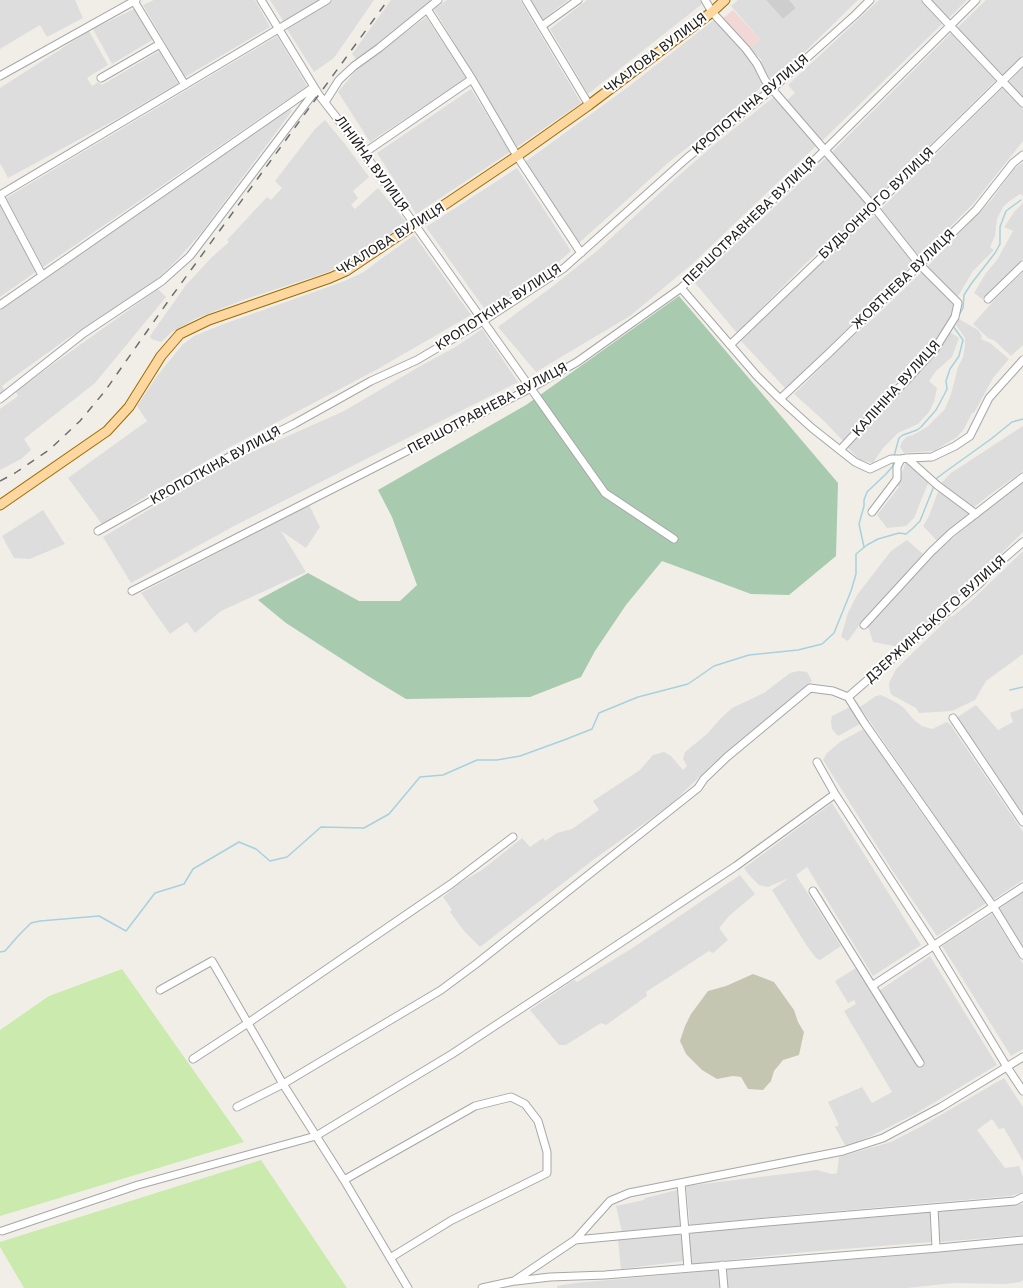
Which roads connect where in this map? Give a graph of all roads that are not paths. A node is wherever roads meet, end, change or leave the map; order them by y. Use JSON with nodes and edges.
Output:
{"nodes":[{"id":1,"x":136,"y":0,"type":"edge"},
{"id":2,"x":261,"y":0,"type":"edge"},
{"id":3,"x":327,"y":0,"type":"edge"},
{"id":4,"x":438,"y":0,"type":"edge"},
{"id":5,"x":526,"y":0,"type":"edge"},
{"id":6,"x":578,"y":0,"type":"edge"},
{"id":7,"x":705,"y":0,"type":"edge"},
{"id":8,"x":725,"y":0,"type":"edge"},
{"id":9,"x":870,"y":0,"type":"edge"},
{"id":10,"x":926,"y":0,"type":"edge"},
{"id":11,"x":976,"y":0,"type":"edge"},
{"id":12,"x":426,"y":10,"type":"junction"},
{"id":13,"x":712,"y":12,"type":"junction"},
{"id":14,"x":950,"y":25,"type":"junction"},
{"id":15,"x":542,"y":26,"type":"junction"},
{"id":16,"x":279,"y":30,"type":"junction"},
{"id":17,"x":160,"y":44,"type":"junction"},
{"id":18,"x":1023,"y":61,"type":"edge"},
{"id":19,"x":0,"y":76,"type":"edge"},
{"id":20,"x":101,"y":78,"type":"dead end"},
{"id":21,"x":472,"y":79,"type":"junction"},
{"id":22,"x":1003,"y":81,"type":"junction"},
{"id":23,"x":185,"y":85,"type":"junction"},
{"id":24,"x":315,"y":88,"type":"junction"},
{"id":25,"x":772,"y":89,"type":"junction"},
{"id":26,"x":325,"y":102,"type":"junction"},
{"id":27,"x":1023,"y":103,"type":"edge"},
{"id":28,"x":589,"y":105,"type":"junction"},
{"id":29,"x":825,"y":150,"type":"junction"},
{"id":30,"x":364,"y":153,"type":"junction"},
{"id":31,"x":1023,"y":155,"type":"edge"},
{"id":32,"x":517,"y":156,"type":"junction"},
{"id":33,"x":0,"y":195,"type":"edge"},
{"id":34,"x":874,"y":207,"type":"junction"},
{"id":35,"x":416,"y":225,"type":"junction"},
{"id":36,"x":581,"y":253,"type":"junction"},
{"id":37,"x":920,"y":265,"type":"junction"},
{"id":38,"x":1023,"y":265,"type":"edge"},
{"id":39,"x":42,"y":275,"type":"junction"},
{"id":40,"x":681,"y":288,"type":"junction"},
{"id":41,"x":988,"y":300,"type":"dead end"},
{"id":42,"x":0,"y":305,"type":"edge"},
{"id":43,"x":484,"y":321,"type":"junction"},
{"id":44,"x":730,"y":345,"type":"junction"},
{"id":45,"x":1023,"y":360,"type":"edge"},
{"id":46,"x":531,"y":388,"type":"junction"},
{"id":47,"x":0,"y":399,"type":"edge"},
{"id":48,"x":780,"y":399,"type":"junction"},
{"id":49,"x":840,"y":450,"type":"junction"},
{"id":50,"x":899,"y":459,"type":"junction"},
{"id":51,"x":1023,"y":477,"type":"edge"},
{"id":52,"x":0,"y":505,"type":"edge"},
{"id":53,"x":872,"y":512,"type":"dead end"},
{"id":54,"x":976,"y":514,"type":"junction"},
{"id":55,"x":98,"y":531,"type":"dead end"},
{"id":56,"x":674,"y":539,"type":"dead end"},
{"id":57,"x":1023,"y":542,"type":"edge"},
{"id":58,"x":132,"y":591,"type":"dead end"},
{"id":59,"x":864,"y":625,"type":"dead end"},
{"id":60,"x":848,"y":697,"type":"junction"},
{"id":61,"x":953,"y":718,"type":"dead end"},
{"id":62,"x":817,"y":762,"type":"dead end"},
{"id":63,"x":835,"y":794,"type":"junction"},
{"id":64,"x":1023,"y":822,"type":"edge"},
{"id":65,"x":513,"y":836,"type":"dead end"},
{"id":66,"x":1023,"y":887,"type":"edge"},
{"id":67,"x":813,"y":891,"type":"dead end"},
{"id":68,"x":993,"y":906,"type":"junction"},
{"id":69,"x":934,"y":946,"type":"junction"},
{"id":70,"x":1023,"y":955,"type":"edge"},
{"id":71,"x":872,"y":986,"type":"junction"},
{"id":72,"x":160,"y":990,"type":"dead end"},
{"id":73,"x":248,"y":1023,"type":"junction"},
{"id":74,"x":1023,"y":1057,"type":"edge"},
{"id":75,"x":193,"y":1059,"type":"dead end"},
{"id":76,"x":920,"y":1062,"type":"dead end"},
{"id":77,"x":1007,"y":1067,"type":"junction"},
{"id":78,"x":282,"y":1084,"type":"junction"},
{"id":79,"x":1023,"y":1090,"type":"edge"},
{"id":80,"x":237,"y":1107,"type":"dead end"},
{"id":81,"x":316,"y":1136,"type":"junction"},
{"id":82,"x":344,"y":1180,"type":"junction"},
{"id":83,"x":681,"y":1183,"type":"junction"},
{"id":84,"x":1023,"y":1197,"type":"edge"},
{"id":85,"x":934,"y":1208,"type":"junction"},
{"id":86,"x":685,"y":1230,"type":"junction"},
{"id":87,"x":2,"y":1231,"type":"dead end"},
{"id":88,"x":575,"y":1240,"type":"junction"},
{"id":89,"x":1023,"y":1240,"type":"edge"},
{"id":90,"x":936,"y":1248,"type":"junction"},
{"id":91,"x":390,"y":1258,"type":"junction"},
{"id":92,"x":722,"y":1265,"type":"junction"},
{"id":93,"x":688,"y":1268,"type":"junction"},
{"id":94,"x":514,"y":1281,"type":"junction"},
{"id":95,"x":408,"y":1288,"type":"edge"},
{"id":96,"x":482,"y":1288,"type":"edge"},
{"id":97,"x":724,"y":1288,"type":"edge"}],
"edges":[{"from":1,"to":17,"type":"street"},
{"from":1,"to":19,"type":"street"},
{"from":2,"to":16,"type":"street","name":"ЛІНІЙНА ВУЛИЦЯ"},
{"from":3,"to":16,"type":"street"},
{"from":4,"to":12,"type":"street"},
{"from":5,"to":15,"type":"street"},
{"from":6,"to":15,"type":"street"},
{"from":7,"to":13,"type":"street"},
{"from":8,"to":13,"type":"main road","name":"ЧКАЛОВА ВУЛИЦЯ"},
{"from":9,"to":25,"type":"street","name":"КРОПОТКІНА ВУЛИЦЯ"},
{"from":10,"to":14,"type":"street"},
{"from":11,"to":14,"type":"street","name":"ПЕРШОТРАВНЕВА ВУЛИЦЯ"},
{"from":12,"to":21,"type":"street"},
{"from":12,"to":26,"type":"street"},
{"from":13,"to":25,"type":"street"},
{"from":13,"to":28,"type":"main road","name":"ЧКАЛОВА ВУЛИЦЯ"},
{"from":14,"to":22,"type":"street"},
{"from":14,"to":29,"type":"street","name":"ПЕРШОТРАВНЕВА ВУЛИЦЯ"},
{"from":15,"to":28,"type":"street"},
{"from":16,"to":23,"type":"street"},
{"from":16,"to":24,"type":"street","name":"ЛІНІЙНА ВУЛИЦЯ"},
{"from":17,"to":20,"type":"street"},
{"from":17,"to":23,"type":"street"},
{"from":18,"to":22,"type":"street","name":"БУДЬОННОГО ВУЛИЦЯ"},
{"from":21,"to":30,"type":"street"},
{"from":21,"to":32,"type":"street"},
{"from":22,"to":27,"type":"street"},
{"from":22,"to":34,"type":"street","name":"БУДЬОННОГО ВУЛИЦЯ"},
{"from":23,"to":33,"type":"street"},
{"from":24,"to":26,"type":"street","name":"ЛІНІЙНА ВУЛИЦЯ"},
{"from":24,"to":39,"type":"street"},
{"from":24,"to":47,"type":"street"},
{"from":25,"to":29,"type":"street"},
{"from":25,"to":36,"type":"street","name":"КРОПОТКІНА ВУЛИЦЯ"},
{"from":26,"to":30,"type":"street","name":"ЛІНІЙНА ВУЛИЦЯ"},
{"from":28,"to":32,"type":"main road","name":"ЧКАЛОВА ВУЛИЦЯ"},
{"from":29,"to":34,"type":"street"},
{"from":29,"to":40,"type":"street","name":"ПЕРШОТРАВНЕВА ВУЛИЦЯ"},
{"from":30,"to":35,"type":"street","name":"ЛІНІЙНА ВУЛИЦЯ"},
{"from":31,"to":37,"type":"street","name":"ЖОВТНЕВА ВУЛИЦЯ"},
{"from":32,"to":35,"type":"main road","name":"ЧКАЛОВА ВУЛИЦЯ"},
{"from":32,"to":36,"type":"street"},
{"from":33,"to":39,"type":"street"},
{"from":34,"to":37,"type":"street"},
{"from":34,"to":44,"type":"street","name":"БУДЬОННОГО ВУЛИЦЯ"},
{"from":35,"to":43,"type":"street","name":"ЛІНІЙНА ВУЛИЦЯ"},
{"from":35,"to":52,"type":"main road","name":"ЧКАЛОВА ВУЛИЦЯ"},
{"from":36,"to":43,"type":"street","name":"КРОПОТКІНА ВУЛИЦЯ"},
{"from":37,"to":48,"type":"street","name":"ЖОВТНЕВА ВУЛИЦЯ"},
{"from":37,"to":49,"type":"street","name":"КАЛІНІНА ВУЛИЦЯ"},
{"from":38,"to":41,"type":"street"},
{"from":39,"to":42,"type":"street"},
{"from":40,"to":44,"type":"street"},
{"from":40,"to":46,"type":"street","name":"ПЕРШОТРАВНЕВА ВУЛИЦЯ"},
{"from":43,"to":46,"type":"street","name":"ЛІНІЙНА ВУЛИЦЯ"},
{"from":43,"to":55,"type":"street","name":"КРОПОТКІНА ВУЛИЦЯ"},
{"from":44,"to":48,"type":"street"},
{"from":45,"to":50,"type":"street"},
{"from":46,"to":56,"type":"street","name":"ЛІНІЙНА ВУЛИЦЯ"},
{"from":46,"to":58,"type":"street","name":"ПЕРШОТРАВНЕВА ВУЛИЦЯ"},
{"from":48,"to":49,"type":"street"},
{"from":49,"to":50,"type":"street"},
{"from":50,"to":53,"type":"street"},
{"from":50,"to":54,"type":"street"},
{"from":51,"to":54,"type":"street"},
{"from":54,"to":59,"type":"street"},
{"from":57,"to":60,"type":"street","name":"ДЗЕРЖИНСЬКОГО ВУЛИЦЯ"},
{"from":60,"to":68,"type":"street"},
{"from":60,"to":78,"type":"street"},
{"from":61,"to":64,"type":"street"},
{"from":62,"to":63,"type":"street"},
{"from":63,"to":69,"type":"street"},
{"from":63,"to":81,"type":"street"},
{"from":65,"to":73,"type":"street"},
{"from":66,"to":68,"type":"street"},
{"from":67,"to":71,"type":"street"},
{"from":68,"to":69,"type":"street"},
{"from":68,"to":70,"type":"street"},
{"from":69,"to":71,"type":"street"},
{"from":69,"to":77,"type":"street"},
{"from":71,"to":76,"type":"street"},
{"from":72,"to":73,"type":"street"},
{"from":73,"to":75,"type":"street"},
{"from":73,"to":78,"type":"street"},
{"from":74,"to":77,"type":"street"},
{"from":77,"to":79,"type":"street"},
{"from":77,"to":83,"type":"street"},
{"from":78,"to":80,"type":"street"},
{"from":78,"to":81,"type":"street"},
{"from":81,"to":82,"type":"street"},
{"from":81,"to":87,"type":"street"},
{"from":82,"to":91,"type":"street"},
{"from":82,"to":91,"type":"street"},
{"from":83,"to":86,"type":"street"},
{"from":83,"to":88,"type":"street"},
{"from":84,"to":85,"type":"street"},
{"from":85,"to":86,"type":"street"},
{"from":85,"to":90,"type":"street"},
{"from":86,"to":88,"type":"street"},
{"from":86,"to":93,"type":"street"},
{"from":88,"to":94,"type":"street"},
{"from":89,"to":90,"type":"street"},
{"from":90,"to":92,"type":"street"},
{"from":91,"to":95,"type":"street"},
{"from":92,"to":93,"type":"street"},
{"from":92,"to":97,"type":"street"},
{"from":93,"to":94,"type":"street"},
{"from":94,"to":96,"type":"street"}]}
